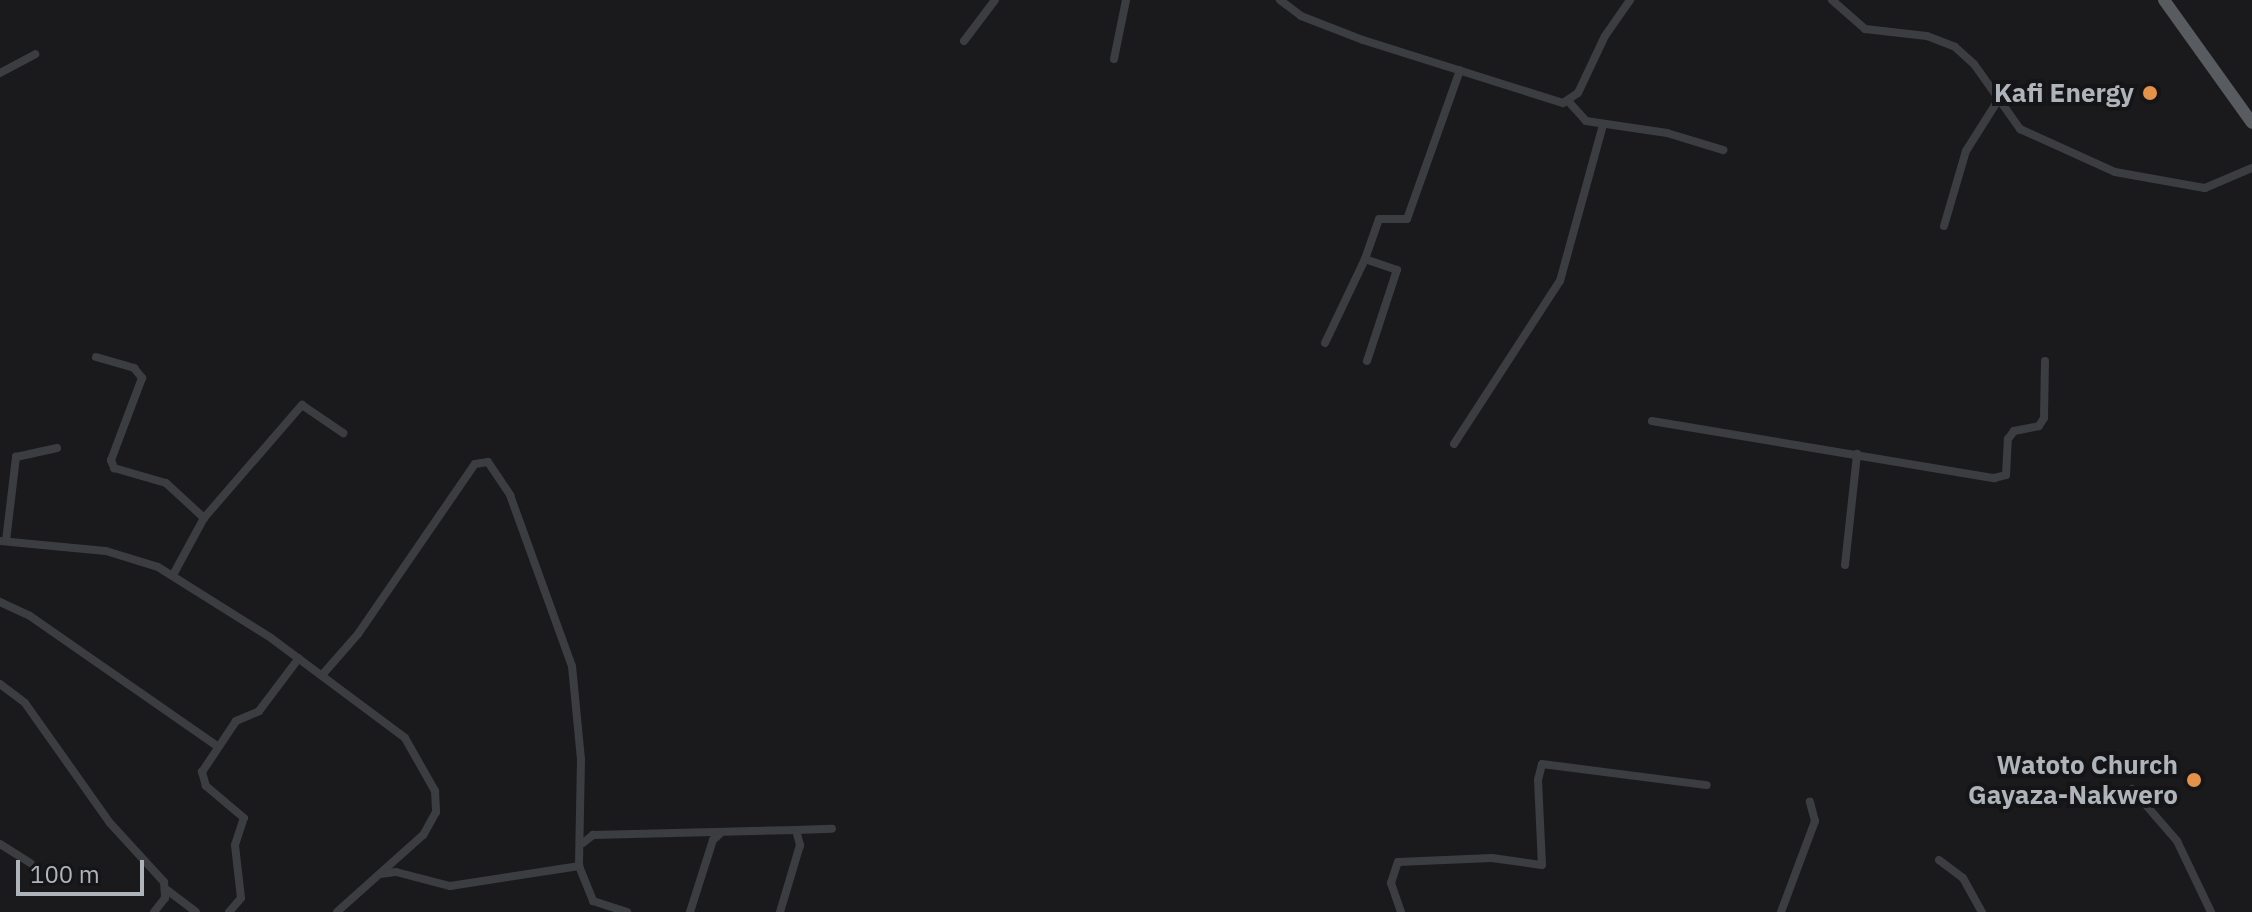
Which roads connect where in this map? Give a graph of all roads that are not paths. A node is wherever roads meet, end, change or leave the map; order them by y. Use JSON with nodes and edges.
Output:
{"nodes":[{"id":1,"x":995,"y":0,"type":"edge"},
{"id":2,"x":1126,"y":0,"type":"edge"},
{"id":3,"x":1280,"y":0,"type":"edge"},
{"id":4,"x":1630,"y":0,"type":"edge"},
{"id":5,"x":1832,"y":0,"type":"edge"},
{"id":6,"x":2164,"y":0,"type":"edge"},
{"id":7,"x":964,"y":41,"type":"dead end"},
{"id":8,"x":35,"y":54,"type":"dead end"},
{"id":9,"x":1114,"y":59,"type":"dead end"},
{"id":10,"x":1460,"y":70,"type":"junction"},
{"id":11,"x":0,"y":73,"type":"edge"},
{"id":12,"x":1569,"y":102,"type":"junction"},
{"id":13,"x":1997,"y":102,"type":"junction"},
{"id":14,"x":2251,"y":118,"type":"edge"},
{"id":15,"x":1603,"y":125,"type":"junction"},
{"id":16,"x":1723,"y":150,"type":"dead end"},
{"id":17,"x":2252,"y":168,"type":"edge"},
{"id":18,"x":1944,"y":226,"type":"dead end"},
{"id":19,"x":1365,"y":259,"type":"junction"},
{"id":20,"x":1325,"y":343,"type":"dead end"},
{"id":21,"x":96,"y":357,"type":"dead end"},
{"id":22,"x":1367,"y":361,"type":"dead end"},
{"id":23,"x":2045,"y":361,"type":"dead end"},
{"id":24,"x":1652,"y":421,"type":"dead end"},
{"id":25,"x":343,"y":433,"type":"dead end"},
{"id":26,"x":1454,"y":444,"type":"dead end"},
{"id":27,"x":57,"y":448,"type":"dead end"},
{"id":28,"x":1857,"y":454,"type":"junction"},
{"id":29,"x":204,"y":518,"type":"junction"},
{"id":30,"x":3,"y":541,"type":"edge"},
{"id":31,"x":1845,"y":565,"type":"dead end"},
{"id":32,"x":173,"y":575,"type":"junction"},
{"id":33,"x":0,"y":602,"type":"edge"},
{"id":34,"x":299,"y":658,"type":"junction"},
{"id":35,"x":323,"y":674,"type":"junction"},
{"id":36,"x":0,"y":684,"type":"edge"},
{"id":37,"x":217,"y":746,"type":"junction"},
{"id":38,"x":1707,"y":785,"type":"dead end"},
{"id":39,"x":2132,"y":789,"type":"dead end"},
{"id":40,"x":1810,"y":802,"type":"dead end"},
{"id":41,"x":832,"y":829,"type":"dead end"},
{"id":42,"x":796,"y":830,"type":"junction"},
{"id":43,"x":721,"y":833,"type":"junction"},
{"id":44,"x":0,"y":844,"type":"edge"},
{"id":45,"x":582,"y":844,"type":"junction"},
{"id":46,"x":1939,"y":860,"type":"dead end"},
{"id":47,"x":30,"y":863,"type":"dead end"},
{"id":48,"x":579,"y":866,"type":"junction"},
{"id":49,"x":380,"y":874,"type":"junction"},
{"id":50,"x":167,"y":890,"type":"junction"},
{"id":51,"x":154,"y":912,"type":"edge"},
{"id":52,"x":196,"y":912,"type":"edge"},
{"id":53,"x":229,"y":912,"type":"edge"},
{"id":54,"x":337,"y":912,"type":"edge"},
{"id":55,"x":627,"y":912,"type":"edge"},
{"id":56,"x":690,"y":912,"type":"edge"},
{"id":57,"x":780,"y":912,"type":"edge"},
{"id":58,"x":1401,"y":912,"type":"edge"},
{"id":59,"x":1781,"y":912,"type":"edge"},
{"id":60,"x":1982,"y":912,"type":"edge"},
{"id":61,"x":2211,"y":912,"type":"edge"}],
"edges":[{"from":1,"to":7,"type":"street"},
{"from":2,"to":9,"type":"street"},
{"from":3,"to":10,"type":"street"},
{"from":4,"to":12,"type":"street"},
{"from":5,"to":13,"type":"street"},
{"from":6,"to":14,"type":"main road"},
{"from":8,"to":11,"type":"street"},
{"from":10,"to":12,"type":"street"},
{"from":10,"to":19,"type":"street"},
{"from":12,"to":15,"type":"street"},
{"from":13,"to":17,"type":"street"},
{"from":13,"to":18,"type":"street"},
{"from":15,"to":16,"type":"street"},
{"from":15,"to":26,"type":"street"},
{"from":19,"to":20,"type":"street"},
{"from":19,"to":22,"type":"street"},
{"from":21,"to":29,"type":"street"},
{"from":23,"to":28,"type":"street"},
{"from":24,"to":28,"type":"street"},
{"from":25,"to":29,"type":"street"},
{"from":27,"to":30,"type":"street"},
{"from":28,"to":31,"type":"street"},
{"from":29,"to":32,"type":"street"},
{"from":30,"to":32,"type":"street"},
{"from":32,"to":34,"type":"street"},
{"from":33,"to":37,"type":"street"},
{"from":34,"to":35,"type":"street"},
{"from":34,"to":37,"type":"street"},
{"from":35,"to":45,"type":"street"},
{"from":35,"to":49,"type":"street"},
{"from":36,"to":50,"type":"street"},
{"from":37,"to":53,"type":"street"},
{"from":38,"to":58,"type":"street"},
{"from":39,"to":61,"type":"street"},
{"from":40,"to":59,"type":"street"},
{"from":41,"to":42,"type":"street"},
{"from":42,"to":43,"type":"street"},
{"from":42,"to":57,"type":"street"},
{"from":43,"to":45,"type":"street"},
{"from":43,"to":56,"type":"street"},
{"from":44,"to":47,"type":"street"},
{"from":45,"to":48,"type":"street"},
{"from":46,"to":60,"type":"street"},
{"from":48,"to":49,"type":"street"},
{"from":48,"to":55,"type":"street"},
{"from":49,"to":54,"type":"street"},
{"from":50,"to":51,"type":"street"},
{"from":50,"to":52,"type":"street"}]}
